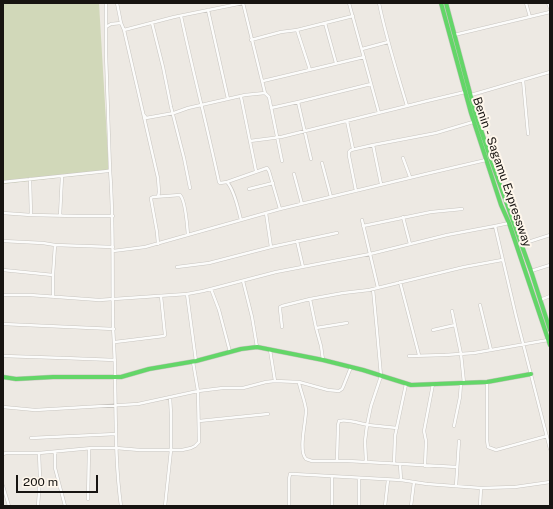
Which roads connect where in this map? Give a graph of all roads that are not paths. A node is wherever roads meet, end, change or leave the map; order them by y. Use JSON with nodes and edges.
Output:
{"nodes":[{"id":1,"x":106,"y":3,"type":"edge"},
{"id":2,"x":118,"y":3,"type":"edge"},
{"id":3,"x":243,"y":3,"type":"edge"},
{"id":4,"x":349,"y":3,"type":"edge"},
{"id":5,"x":378,"y":3,"type":"edge"},
{"id":6,"x":441,"y":3,"type":"edge"},
{"id":7,"x":446,"y":3,"type":"edge"},
{"id":8,"x":526,"y":3,"type":"edge"},
{"id":9,"x":548,"y":3,"type":"edge"},
{"id":10,"x":550,"y":8,"type":"edge"},
{"id":11,"x":208,"y":10,"type":"junction"},
{"id":12,"x":550,"y":12,"type":"edge"},
{"id":13,"x":181,"y":16,"type":"junction"},
{"id":14,"x":352,"y":16,"type":"junction"},
{"id":15,"x":530,"y":17,"type":"junction"},
{"id":16,"x":152,"y":22,"type":"junction"},
{"id":17,"x":121,"y":23,"type":"junction"},
{"id":18,"x":325,"y":23,"type":"junction"},
{"id":19,"x":106,"y":27,"type":"junction"},
{"id":20,"x":124,"y":30,"type":"junction"},
{"id":21,"x":297,"y":30,"type":"junction"},
{"id":22,"x":454,"y":35,"type":"junction"},
{"id":23,"x":251,"y":40,"type":"junction"},
{"id":24,"x":388,"y":42,"type":"junction"},
{"id":25,"x":362,"y":49,"type":"junction"},
{"id":26,"x":364,"y":56,"type":"junction"},
{"id":27,"x":336,"y":63,"type":"junction"},
{"id":28,"x":310,"y":70,"type":"junction"},
{"id":29,"x":550,"y":72,"type":"edge"},
{"id":30,"x":523,"y":80,"type":"junction"},
{"id":31,"x":263,"y":81,"type":"junction"},
{"id":32,"x":371,"y":84,"type":"junction"},
{"id":33,"x":265,"y":92,"type":"junction"},
{"id":34,"x":465,"y":92,"type":"junction"},
{"id":35,"x":471,"y":95,"type":"junction"},
{"id":36,"x":241,"y":97,"type":"junction"},
{"id":37,"x":228,"y":99,"type":"junction"},
{"id":38,"x":298,"y":102,"type":"junction"},
{"id":39,"x":201,"y":106,"type":"junction"},
{"id":40,"x":407,"y":106,"type":"junction"},
{"id":41,"x":271,"y":108,"type":"junction"},
{"id":42,"x":173,"y":113,"type":"junction"},
{"id":43,"x":379,"y":113,"type":"junction"},
{"id":44,"x":143,"y":115,"type":"junction"},
{"id":45,"x":347,"y":121,"type":"junction"},
{"id":46,"x":473,"y":122,"type":"junction"},
{"id":47,"x":305,"y":131,"type":"junction"},
{"id":48,"x":528,"y":134,"type":"dead end"},
{"id":49,"x":277,"y":138,"type":"junction"},
{"id":50,"x":250,"y":141,"type":"junction"},
{"id":51,"x":373,"y":145,"type":"junction"},
{"id":52,"x":354,"y":149,"type":"junction"},
{"id":53,"x":403,"y":158,"type":"dead end"},
{"id":54,"x":311,"y":159,"type":"dead end"},
{"id":55,"x":486,"y":160,"type":"junction"},
{"id":56,"x":282,"y":161,"type":"dead end"},
{"id":57,"x":322,"y":163,"type":"dead end"},
{"id":58,"x":110,"y":170,"type":"junction"},
{"id":59,"x":256,"y":171,"type":"junction"},
{"id":60,"x":294,"y":174,"type":"dead end"},
{"id":61,"x":62,"y":176,"type":"junction"},
{"id":62,"x":410,"y":177,"type":"junction"},
{"id":63,"x":30,"y":179,"type":"junction"},
{"id":64,"x":3,"y":182,"type":"edge"},
{"id":65,"x":227,"y":182,"type":"junction"},
{"id":66,"x":273,"y":182,"type":"junction"},
{"id":67,"x":382,"y":184,"type":"junction"},
{"id":68,"x":190,"y":188,"type":"dead end"},
{"id":69,"x":249,"y":189,"type":"dead end"},
{"id":70,"x":356,"y":191,"type":"junction"},
{"id":71,"x":158,"y":197,"type":"junction"},
{"id":72,"x":331,"y":197,"type":"junction"},
{"id":73,"x":302,"y":204,"type":"junction"},
{"id":74,"x":462,"y":208,"type":"dead end"},
{"id":75,"x":280,"y":209,"type":"junction"},
{"id":76,"x":3,"y":213,"type":"edge"},
{"id":77,"x":266,"y":213,"type":"junction"},
{"id":78,"x":31,"y":215,"type":"junction"},
{"id":79,"x":60,"y":216,"type":"junction"},
{"id":80,"x":112,"y":216,"type":"junction"},
{"id":81,"x":404,"y":217,"type":"junction"},
{"id":82,"x":241,"y":220,"type":"junction"},
{"id":83,"x":362,"y":220,"type":"dead end"},
{"id":84,"x":509,"y":223,"type":"junction"},
{"id":85,"x":363,"y":226,"type":"junction"},
{"id":86,"x":495,"y":226,"type":"junction"},
{"id":87,"x":337,"y":233,"type":"dead end"},
{"id":88,"x":188,"y":235,"type":"junction"},
{"id":89,"x":550,"y":235,"type":"edge"},
{"id":90,"x":297,"y":241,"type":"junction"},
{"id":91,"x":3,"y":242,"type":"edge"},
{"id":92,"x":158,"y":244,"type":"junction"},
{"id":93,"x":410,"y":244,"type":"junction"},
{"id":94,"x":55,"y":245,"type":"junction"},
{"id":95,"x":521,"y":245,"type":"junction"},
{"id":96,"x":113,"y":247,"type":"junction"},
{"id":97,"x":271,"y":247,"type":"junction"},
{"id":98,"x":113,"y":251,"type":"junction"},
{"id":99,"x":370,"y":254,"type":"junction"},
{"id":100,"x":502,"y":260,"type":"junction"},
{"id":101,"x":550,"y":265,"type":"edge"},
{"id":102,"x":303,"y":267,"type":"junction"},
{"id":103,"x":177,"y":268,"type":"dead end"},
{"id":104,"x":3,"y":270,"type":"edge"},
{"id":105,"x":531,"y":271,"type":"junction"},
{"id":106,"x":53,"y":275,"type":"junction"},
{"id":107,"x":243,"y":281,"type":"junction"},
{"id":108,"x":400,"y":282,"type":"junction"},
{"id":109,"x":378,"y":288,"type":"junction"},
{"id":110,"x":211,"y":289,"type":"junction"},
{"id":111,"x":373,"y":289,"type":"junction"},
{"id":112,"x":187,"y":294,"type":"junction"},
{"id":113,"x":3,"y":295,"type":"edge"},
{"id":114,"x":161,"y":296,"type":"junction"},
{"id":115,"x":550,"y":296,"type":"edge"},
{"id":116,"x":53,"y":297,"type":"junction"},
{"id":117,"x":113,"y":299,"type":"junction"},
{"id":118,"x":310,"y":299,"type":"junction"},
{"id":119,"x":540,"y":300,"type":"junction"},
{"id":120,"x":480,"y":305,"type":"dead end"},
{"id":121,"x":452,"y":311,"type":"dead end"},
{"id":122,"x":347,"y":322,"type":"dead end"},
{"id":123,"x":3,"y":324,"type":"edge"},
{"id":124,"x":455,"y":325,"type":"junction"},
{"id":125,"x":549,"y":325,"type":"edge"},
{"id":126,"x":282,"y":327,"type":"dead end"},
{"id":127,"x":114,"y":328,"type":"junction"},
{"id":128,"x":316,"y":328,"type":"junction"},
{"id":129,"x":433,"y":330,"type":"dead end"},
{"id":130,"x":550,"y":330,"type":"edge"},
{"id":131,"x":548,"y":340,"type":"junction"},
{"id":132,"x":114,"y":342,"type":"junction"},
{"id":133,"x":523,"y":345,"type":"junction"},
{"id":134,"x":550,"y":345,"type":"edge"},
{"id":135,"x":257,"y":347,"type":"junction"},
{"id":136,"x":270,"y":350,"type":"junction"},
{"id":137,"x":491,"y":350,"type":"junction"},
{"id":138,"x":230,"y":352,"type":"junction"},
{"id":139,"x":461,"y":354,"type":"junction"},
{"id":140,"x":419,"y":355,"type":"junction"},
{"id":141,"x":3,"y":356,"type":"edge"},
{"id":142,"x":409,"y":356,"type":"dead end"},
{"id":143,"x":115,"y":360,"type":"junction"},
{"id":144,"x":323,"y":360,"type":"junction"},
{"id":145,"x":195,"y":361,"type":"junction"},
{"id":146,"x":351,"y":367,"type":"junction"},
{"id":147,"x":531,"y":374,"type":"junction"},
{"id":148,"x":381,"y":376,"type":"junction"},
{"id":149,"x":3,"y":377,"type":"edge"},
{"id":150,"x":115,"y":377,"type":"junction"},
{"id":151,"x":275,"y":381,"type":"junction"},
{"id":152,"x":298,"y":382,"type":"junction"},
{"id":153,"x":487,"y":382,"type":"junction"},
{"id":154,"x":462,"y":383,"type":"junction"},
{"id":155,"x":406,"y":384,"type":"junction"},
{"id":156,"x":433,"y":384,"type":"junction"},
{"id":157,"x":198,"y":391,"type":"junction"},
{"id":158,"x":170,"y":397,"type":"junction"},
{"id":159,"x":115,"y":406,"type":"junction"},
{"id":160,"x":3,"y":407,"type":"edge"},
{"id":161,"x":268,"y":414,"type":"dead end"},
{"id":162,"x":199,"y":421,"type":"junction"},
{"id":163,"x":367,"y":425,"type":"junction"},
{"id":164,"x":454,"y":426,"type":"dead end"},
{"id":165,"x":397,"y":428,"type":"junction"},
{"id":166,"x":116,"y":434,"type":"junction"},
{"id":167,"x":547,"y":436,"type":"junction"},
{"id":168,"x":31,"y":438,"type":"dead end"},
{"id":169,"x":459,"y":441,"type":"dead end"},
{"id":170,"x":116,"y":448,"type":"junction"},
{"id":171,"x":89,"y":449,"type":"junction"},
{"id":172,"x":550,"y":449,"type":"edge"},
{"id":173,"x":171,"y":450,"type":"junction"},
{"id":174,"x":55,"y":452,"type":"junction"},
{"id":175,"x":39,"y":453,"type":"junction"},
{"id":176,"x":3,"y":454,"type":"edge"},
{"id":177,"x":337,"y":461,"type":"junction"},
{"id":178,"x":366,"y":462,"type":"junction"},
{"id":179,"x":394,"y":464,"type":"junction"},
{"id":180,"x":400,"y":464,"type":"junction"},
{"id":181,"x":425,"y":466,"type":"junction"},
{"id":182,"x":458,"y":467,"type":"junction"},
{"id":183,"x":332,"y":477,"type":"junction"},
{"id":184,"x":359,"y":478,"type":"junction"},
{"id":185,"x":388,"y":480,"type":"junction"},
{"id":186,"x":401,"y":480,"type":"junction"},
{"id":187,"x":414,"y":482,"type":"junction"},
{"id":188,"x":550,"y":482,"type":"edge"},
{"id":189,"x":3,"y":486,"type":"edge"},
{"id":190,"x":456,"y":486,"type":"junction"},
{"id":191,"x":481,"y":488,"type":"junction"},
{"id":192,"x":88,"y":499,"type":"dead end"},
{"id":193,"x":9,"y":506,"type":"edge"},
{"id":194,"x":38,"y":506,"type":"edge"},
{"id":195,"x":64,"y":506,"type":"edge"},
{"id":196,"x":121,"y":506,"type":"edge"},
{"id":197,"x":165,"y":506,"type":"edge"},
{"id":198,"x":289,"y":506,"type":"edge"},
{"id":199,"x":332,"y":506,"type":"edge"},
{"id":200,"x":359,"y":506,"type":"edge"},
{"id":201,"x":386,"y":506,"type":"edge"},
{"id":202,"x":411,"y":506,"type":"edge"},
{"id":203,"x":480,"y":506,"type":"edge"}],
"edges":[{"from":1,"to":19,"type":"street"},
{"from":2,"to":17,"type":"street"},
{"from":3,"to":11,"type":"street"},
{"from":3,"to":23,"type":"street"},
{"from":4,"to":14,"type":"street"},
{"from":5,"to":24,"type":"street"},
{"from":6,"to":34,"type":"main road","name":"Benin - Sagamu Expressway"},
{"from":7,"to":22,"type":"main road"},
{"from":8,"to":15,"type":"street"},
{"from":9,"to":10,"type":"street"},
{"from":11,"to":13,"type":"street"},
{"from":11,"to":37,"type":"street"},
{"from":12,"to":15,"type":"street"},
{"from":13,"to":16,"type":"street"},
{"from":13,"to":39,"type":"street"},
{"from":14,"to":18,"type":"street"},
{"from":14,"to":25,"type":"street"},
{"from":15,"to":22,"type":"street"},
{"from":16,"to":20,"type":"street"},
{"from":16,"to":42,"type":"street"},
{"from":17,"to":19,"type":"street"},
{"from":17,"to":20,"type":"street"},
{"from":18,"to":21,"type":"street"},
{"from":18,"to":27,"type":"street"},
{"from":19,"to":58,"type":"street"},
{"from":20,"to":44,"type":"street"},
{"from":21,"to":23,"type":"street"},
{"from":21,"to":28,"type":"street"},
{"from":22,"to":35,"type":"main road"},
{"from":23,"to":31,"type":"street"},
{"from":24,"to":25,"type":"street"},
{"from":24,"to":40,"type":"street"},
{"from":25,"to":26,"type":"street"},
{"from":26,"to":27,"type":"street"},
{"from":26,"to":32,"type":"street"},
{"from":27,"to":28,"type":"street"},
{"from":28,"to":31,"type":"street"},
{"from":29,"to":30,"type":"street"},
{"from":30,"to":35,"type":"street"},
{"from":30,"to":48,"type":"street"},
{"from":31,"to":33,"type":"street"},
{"from":32,"to":38,"type":"street"},
{"from":32,"to":43,"type":"street"},
{"from":33,"to":36,"type":"street"},
{"from":33,"to":41,"type":"street"},
{"from":34,"to":40,"type":"street"},
{"from":34,"to":46,"type":"main road","name":"Benin - Sagamu Expressway"},
{"from":35,"to":95,"type":"main road"},
{"from":36,"to":37,"type":"street"},
{"from":36,"to":50,"type":"street"},
{"from":37,"to":39,"type":"street"},
{"from":38,"to":41,"type":"street"},
{"from":38,"to":47,"type":"street"},
{"from":39,"to":42,"type":"street"},
{"from":39,"to":65,"type":"street"},
{"from":40,"to":43,"type":"street"},
{"from":41,"to":49,"type":"street"},
{"from":42,"to":44,"type":"street"},
{"from":42,"to":68,"type":"street"},
{"from":43,"to":45,"type":"street"},
{"from":44,"to":71,"type":"street"},
{"from":45,"to":47,"type":"street"},
{"from":45,"to":52,"type":"street"},
{"from":46,"to":51,"type":"street"},
{"from":46,"to":55,"type":"main road","name":"Benin - Sagamu Expressway"},
{"from":47,"to":49,"type":"street"},
{"from":47,"to":54,"type":"street"},
{"from":49,"to":50,"type":"street"},
{"from":49,"to":56,"type":"street"},
{"from":50,"to":59,"type":"street"},
{"from":51,"to":52,"type":"street"},
{"from":51,"to":67,"type":"street"},
{"from":52,"to":70,"type":"street"},
{"from":53,"to":62,"type":"street"},
{"from":55,"to":62,"type":"street"},
{"from":55,"to":84,"type":"main road","name":"Benin - Sagamu Expressway"},
{"from":57,"to":72,"type":"street"},
{"from":58,"to":61,"type":"street"},
{"from":58,"to":80,"type":"street"},
{"from":59,"to":65,"type":"street"},
{"from":59,"to":66,"type":"street"},
{"from":60,"to":73,"type":"street"},
{"from":61,"to":63,"type":"street"},
{"from":61,"to":79,"type":"street"},
{"from":62,"to":67,"type":"street"},
{"from":63,"to":64,"type":"street"},
{"from":63,"to":78,"type":"street"},
{"from":65,"to":82,"type":"street"},
{"from":66,"to":69,"type":"street"},
{"from":66,"to":75,"type":"street"},
{"from":67,"to":70,"type":"street"},
{"from":70,"to":72,"type":"street"},
{"from":71,"to":88,"type":"street"},
{"from":71,"to":92,"type":"street"},
{"from":72,"to":73,"type":"street"},
{"from":73,"to":75,"type":"street"},
{"from":74,"to":81,"type":"street"},
{"from":75,"to":77,"type":"street"},
{"from":76,"to":78,"type":"street"},
{"from":77,"to":82,"type":"street"},
{"from":77,"to":97,"type":"street"},
{"from":78,"to":79,"type":"street"},
{"from":79,"to":80,"type":"street"},
{"from":80,"to":96,"type":"street"},
{"from":81,"to":85,"type":"street"},
{"from":81,"to":93,"type":"street"},
{"from":82,"to":88,"type":"street"},
{"from":83,"to":85,"type":"street"},
{"from":84,"to":86,"type":"street"},
{"from":84,"to":131,"type":"main road","name":"Benin - Sagamu Expressway"},
{"from":85,"to":99,"type":"street"},
{"from":86,"to":93,"type":"street"},
{"from":86,"to":100,"type":"street"},
{"from":87,"to":90,"type":"street"},
{"from":88,"to":92,"type":"street"},
{"from":89,"to":95,"type":"street"},
{"from":90,"to":97,"type":"street"},
{"from":90,"to":102,"type":"street"},
{"from":91,"to":94,"type":"street"},
{"from":92,"to":98,"type":"street"},
{"from":93,"to":99,"type":"street"},
{"from":94,"to":96,"type":"street"},
{"from":94,"to":106,"type":"street"},
{"from":95,"to":105,"type":"main road"},
{"from":96,"to":98,"type":"street"},
{"from":97,"to":103,"type":"street"},
{"from":98,"to":117,"type":"street"},
{"from":99,"to":102,"type":"street"},
{"from":99,"to":109,"type":"street"},
{"from":100,"to":108,"type":"street"},
{"from":100,"to":133,"type":"street"},
{"from":101,"to":105,"type":"street"},
{"from":102,"to":107,"type":"street"},
{"from":104,"to":106,"type":"street"},
{"from":105,"to":119,"type":"main road"},
{"from":106,"to":116,"type":"street"},
{"from":107,"to":110,"type":"street"},
{"from":107,"to":135,"type":"street"},
{"from":108,"to":109,"type":"street"},
{"from":108,"to":140,"type":"street"},
{"from":109,"to":111,"type":"street"},
{"from":110,"to":112,"type":"street"},
{"from":110,"to":138,"type":"street"},
{"from":111,"to":118,"type":"street"},
{"from":111,"to":148,"type":"street"},
{"from":112,"to":114,"type":"street"},
{"from":112,"to":145,"type":"street"},
{"from":113,"to":116,"type":"street"},
{"from":114,"to":117,"type":"street"},
{"from":114,"to":132,"type":"street"},
{"from":115,"to":119,"type":"street"},
{"from":116,"to":117,"type":"street"},
{"from":117,"to":127,"type":"street"},
{"from":118,"to":126,"type":"street"},
{"from":118,"to":128,"type":"street"},
{"from":119,"to":125,"type":"main road"},
{"from":120,"to":137,"type":"street"},
{"from":121,"to":124,"type":"street"},
{"from":122,"to":128,"type":"street"},
{"from":123,"to":127,"type":"street"},
{"from":124,"to":129,"type":"street"},
{"from":124,"to":139,"type":"street"},
{"from":125,"to":130,"type":"main road"},
{"from":127,"to":132,"type":"street"},
{"from":128,"to":144,"type":"street"},
{"from":131,"to":133,"type":"street"},
{"from":131,"to":134,"type":"main road","name":"Benin - Sagamu Expressway"},
{"from":132,"to":143,"type":"street"},
{"from":133,"to":137,"type":"street"},
{"from":133,"to":147,"type":"street"},
{"from":135,"to":136,"type":"main road"},
{"from":135,"to":138,"type":"main road"},
{"from":136,"to":144,"type":"main road"},
{"from":136,"to":151,"type":"street"},
{"from":137,"to":139,"type":"street"},
{"from":138,"to":145,"type":"main road"},
{"from":139,"to":140,"type":"street"},
{"from":139,"to":154,"type":"street"},
{"from":140,"to":142,"type":"street"},
{"from":141,"to":143,"type":"street"},
{"from":143,"to":150,"type":"street"},
{"from":144,"to":146,"type":"main road"},
{"from":145,"to":150,"type":"main road"},
{"from":145,"to":157,"type":"street"},
{"from":146,"to":148,"type":"main road"},
{"from":146,"to":152,"type":"street"},
{"from":147,"to":153,"type":"main road"},
{"from":147,"to":167,"type":"street"},
{"from":148,"to":155,"type":"main road"},
{"from":148,"to":163,"type":"street"},
{"from":149,"to":150,"type":"main road"},
{"from":150,"to":159,"type":"street"},
{"from":151,"to":152,"type":"street"},
{"from":151,"to":157,"type":"street"},
{"from":152,"to":177,"type":"street"},
{"from":153,"to":154,"type":"main road"},
{"from":153,"to":167,"type":"street"},
{"from":154,"to":156,"type":"main road"},
{"from":154,"to":164,"type":"street"},
{"from":155,"to":156,"type":"main road"},
{"from":155,"to":165,"type":"street"},
{"from":156,"to":181,"type":"street"},
{"from":157,"to":158,"type":"street"},
{"from":157,"to":162,"type":"street"},
{"from":158,"to":159,"type":"street"},
{"from":158,"to":173,"type":"street"},
{"from":159,"to":160,"type":"street"},
{"from":159,"to":166,"type":"street"},
{"from":161,"to":162,"type":"street"},
{"from":162,"to":173,"type":"street"},
{"from":163,"to":165,"type":"street"},
{"from":163,"to":177,"type":"street"},
{"from":163,"to":178,"type":"street"},
{"from":165,"to":179,"type":"street"},
{"from":166,"to":168,"type":"street"},
{"from":166,"to":170,"type":"street"},
{"from":167,"to":172,"type":"street"},
{"from":169,"to":182,"type":"street"},
{"from":170,"to":171,"type":"street"},
{"from":170,"to":173,"type":"street"},
{"from":170,"to":196,"type":"street"},
{"from":171,"to":174,"type":"street"},
{"from":171,"to":192,"type":"street"},
{"from":173,"to":197,"type":"street"},
{"from":174,"to":175,"type":"street"},
{"from":174,"to":195,"type":"street"},
{"from":175,"to":176,"type":"street"},
{"from":175,"to":194,"type":"street"},
{"from":177,"to":178,"type":"street"},
{"from":178,"to":179,"type":"street"},
{"from":179,"to":180,"type":"street"},
{"from":180,"to":181,"type":"street"},
{"from":180,"to":186,"type":"street"},
{"from":181,"to":182,"type":"street"},
{"from":182,"to":190,"type":"street"},
{"from":183,"to":184,"type":"street"},
{"from":183,"to":198,"type":"street"},
{"from":183,"to":199,"type":"street"},
{"from":184,"to":185,"type":"street"},
{"from":184,"to":200,"type":"street"},
{"from":185,"to":186,"type":"street"},
{"from":185,"to":201,"type":"street"},
{"from":186,"to":187,"type":"street"},
{"from":187,"to":190,"type":"street"},
{"from":187,"to":202,"type":"street"},
{"from":188,"to":191,"type":"street"},
{"from":189,"to":193,"type":"street"},
{"from":190,"to":191,"type":"street"},
{"from":191,"to":203,"type":"street"}]}
